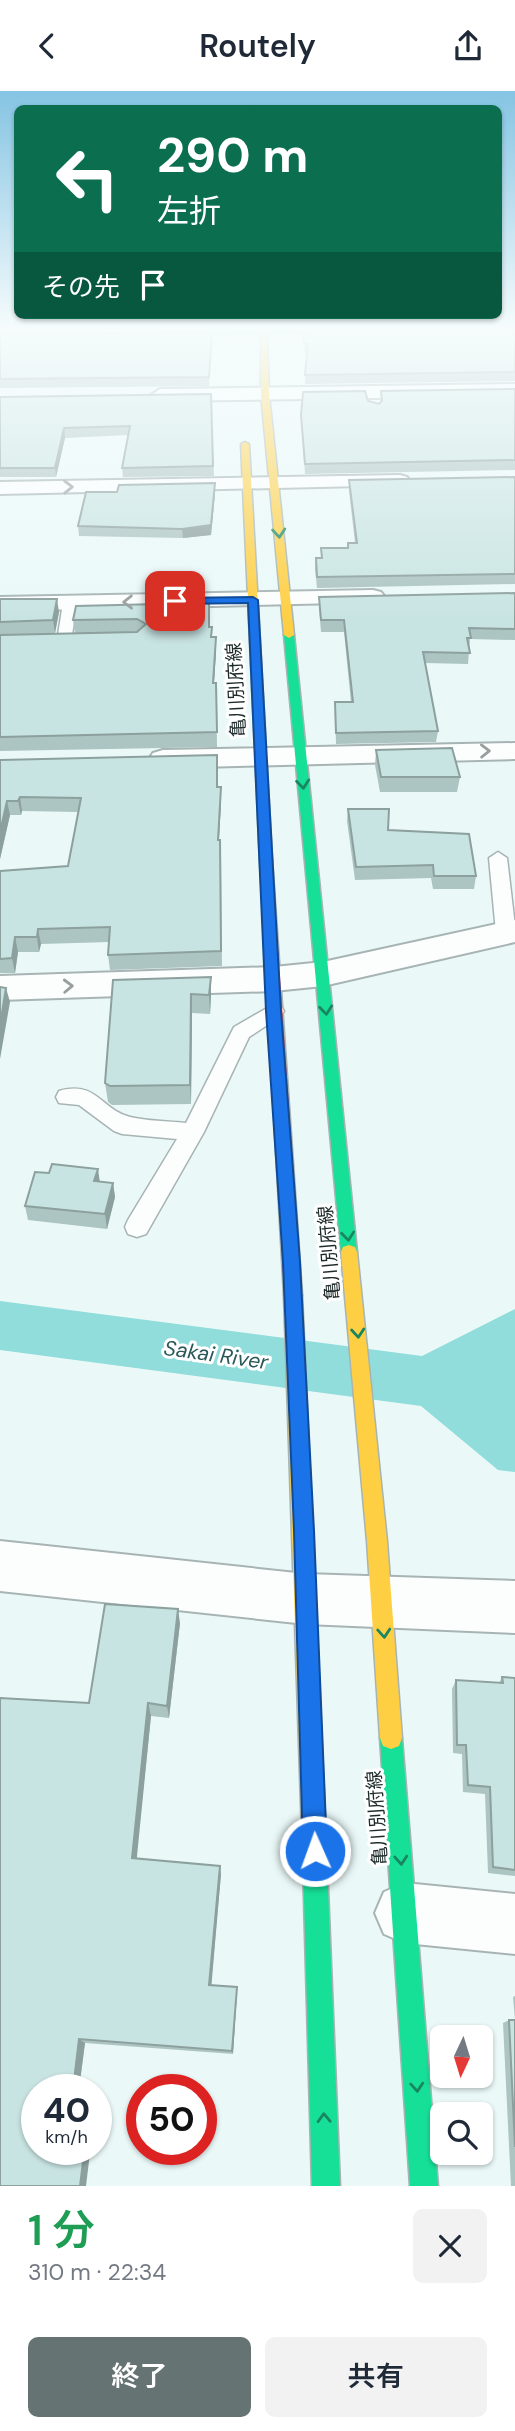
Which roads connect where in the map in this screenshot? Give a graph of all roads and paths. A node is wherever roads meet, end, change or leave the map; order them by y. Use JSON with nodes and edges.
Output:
{"nodes":[{"id":1,"x":268,"y":424,"type":"edge"},
{"id":2,"x":245,"y":432,"type":"dead end"},
{"id":3,"x":420,"y":481,"type":"edge"},
{"id":4,"x":274,"y":483,"type":"junction"},
{"id":5,"x":247,"y":484,"type":"junction"},
{"id":6,"x":0,"y":488,"type":"edge"},
{"id":7,"x":393,"y":597,"type":"edge"},
{"id":8,"x":285,"y":599,"type":"junction"},
{"id":9,"x":253,"y":600,"type":"junction"},
{"id":10,"x":70,"y":603,"type":"junction"},
{"id":11,"x":0,"y":604,"type":"edge"},
{"id":12,"x":64,"y":641,"type":"edge"},
{"id":13,"x":515,"y":751,"type":"edge"},
{"id":14,"x":299,"y":755,"type":"junction"},
{"id":15,"x":260,"y":756,"type":"junction"},
{"id":16,"x":136,"y":759,"type":"edge"},
{"id":17,"x":498,"y":858,"type":"dead end"},
{"id":18,"x":511,"y":931,"type":"edge"},
{"id":19,"x":323,"y":974,"type":"junction"},
{"id":20,"x":0,"y":988,"type":"edge"},
{"id":21,"x":274,"y":995,"type":"junction"},
{"id":22,"x":67,"y":1097,"type":"dead end"},
{"id":23,"x":193,"y":1132,"type":"junction"},
{"id":24,"x":137,"y":1227,"type":"dead end"},
{"id":25,"x":0,"y":1566,"type":"edge"},
{"id":26,"x":306,"y":1599,"type":"junction"},
{"id":27,"x":381,"y":1601,"type":"junction"},
{"id":28,"x":515,"y":1607,"type":"edge"},
{"id":29,"x":405,"y":1913,"type":"junction"},
{"id":30,"x":515,"y":1924,"type":"edge"},
{"id":31,"x":326,"y":2186,"type":"edge"},
{"id":32,"x":424,"y":2186,"type":"edge"}],
"edges":[{"from":1,"to":4,"type":"main road","name":"亀川別府線"},
{"from":2,"to":5,"type":"main road","name":"亀川別府線"},
{"from":3,"to":4,"type":"street"},
{"from":4,"to":5,"type":"street"},
{"from":4,"to":8,"type":"main road","name":"亀川別府線","one_way":true},
{"from":6,"to":5,"type":"street","one_way":true},
{"from":5,"to":9,"type":"main road","name":"亀川別府線"},
{"from":7,"to":8,"type":"street"},
{"from":8,"to":9,"type":"street"},
{"from":8,"to":14,"type":"main road","name":"亀川別府線"},
{"from":9,"to":10,"type":"street","one_way":true},
{"from":9,"to":15,"type":"main road","name":"亀川別府線"},
{"from":10,"to":11,"type":"street"},
{"from":10,"to":12,"type":"lane"},
{"from":14,"to":13,"type":"street","one_way":true},
{"from":14,"to":15,"type":"street"},
{"from":14,"to":19,"type":"main road","name":"亀川別府線","one_way":true},
{"from":15,"to":16,"type":"street"},
{"from":15,"to":21,"type":"main road","name":"亀川別府線"},
{"from":17,"to":18,"type":"lane"},
{"from":18,"to":19,"type":"street"},
{"from":19,"to":21,"type":"street"},
{"from":19,"to":27,"type":"main road","name":"亀川別府線","one_way":true},
{"from":20,"to":21,"type":"street","one_way":true},
{"from":21,"to":23,"type":"lane"},
{"from":21,"to":26,"type":"main road","name":"亀川別府線"},
{"from":22,"to":23,"type":"lane"},
{"from":23,"to":24,"type":"lane"},
{"from":25,"to":26,"type":"street"},
{"from":26,"to":27,"type":"street"},
{"from":31,"to":26,"type":"main road","name":"亀川別府線","one_way":true},
{"from":27,"to":28,"type":"street"},
{"from":27,"to":29,"type":"main road","name":"亀川別府線","one_way":true},
{"from":29,"to":30,"type":"street"},
{"from":29,"to":32,"type":"main road","name":"亀川別府線","one_way":true}]}
